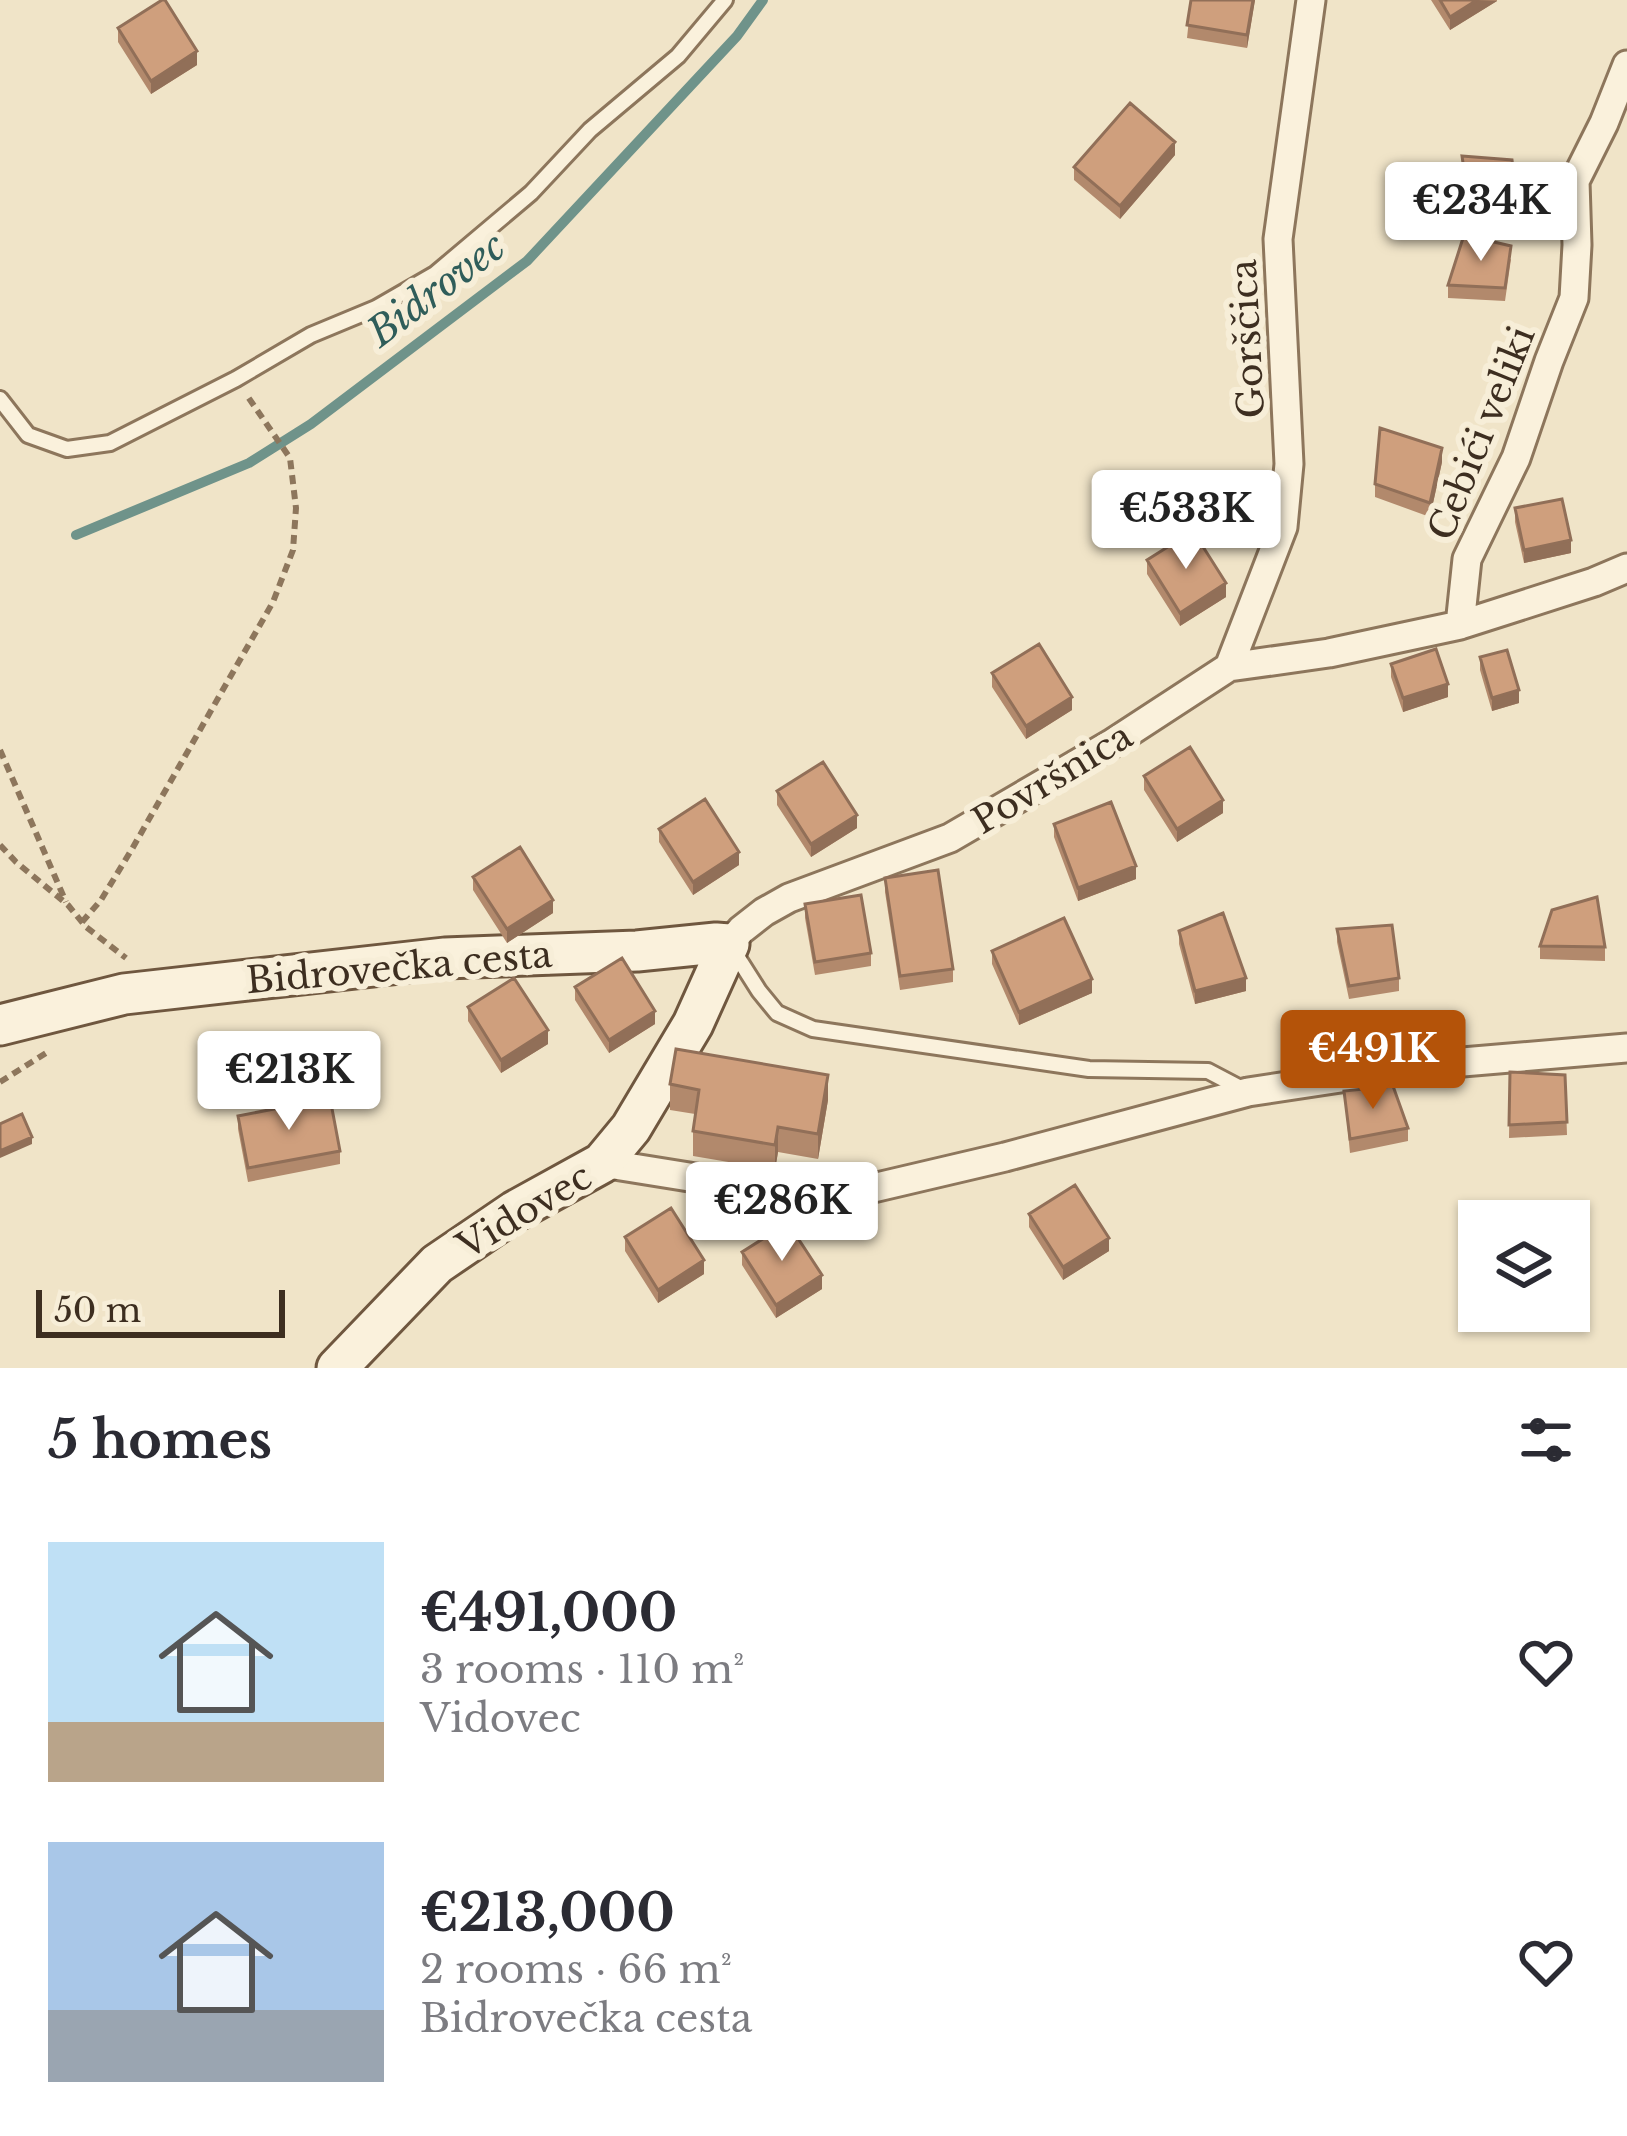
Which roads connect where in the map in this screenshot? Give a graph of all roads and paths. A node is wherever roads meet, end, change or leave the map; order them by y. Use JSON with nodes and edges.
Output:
{"nodes":[{"id":1,"x":724,"y":0,"type":"edge"},
{"id":2,"x":1311,"y":0,"type":"edge"},
{"id":3,"x":1627,"y":65,"type":"edge"},
{"id":4,"x":236,"y":379,"type":"junction"},
{"id":5,"x":0,"y":399,"type":"edge"},
{"id":6,"x":1627,"y":568,"type":"edge"},
{"id":7,"x":1460,"y":625,"type":"junction"},
{"id":8,"x":1229,"y":667,"type":"junction"},
{"id":9,"x":0,"y":750,"type":"edge"},
{"id":10,"x":0,"y":844,"type":"edge"},
{"id":11,"x":68,"y":905,"type":"junction"},
{"id":12,"x":82,"y":922,"type":"junction"},
{"id":13,"x":729,"y":944,"type":"junction"},
{"id":14,"x":166,"y":988,"type":"junction"},
{"id":15,"x":0,"y":1025,"type":"edge"},
{"id":16,"x":1627,"y":1048,"type":"edge"},
{"id":17,"x":1248,"y":1091,"type":"junction"},
{"id":18,"x":602,"y":1163,"type":"junction"},
{"id":19,"x":337,"y":1368,"type":"edge"}],
"edges":[{"from":1,"to":4,"type":"lane"},
{"from":2,"to":8,"type":"street","name":"Gorščica"},
{"from":3,"to":7,"type":"street","name":"Cebići veliki"},
{"from":4,"to":5,"type":"lane"},
{"from":4,"to":12,"type":"path"},
{"from":6,"to":7,"type":"street","name":"Površnica"},
{"from":7,"to":8,"type":"street","name":"Površnica"},
{"from":8,"to":13,"type":"street","name":"Površnica"},
{"from":9,"to":11,"type":"path"},
{"from":10,"to":11,"type":"path"},
{"from":11,"to":12,"type":"path"},
{"from":12,"to":14,"type":"path"},
{"from":13,"to":14,"type":"street","name":"Bidrovečka cesta"},
{"from":13,"to":17,"type":"lane","name":"Vidovec"},
{"from":13,"to":18,"type":"street","name":"Površnica"},
{"from":14,"to":15,"type":"street","name":"Bidrovečka cesta"},
{"from":16,"to":17,"type":"street","name":"Vidovec"},
{"from":17,"to":18,"type":"street","name":"Vidovec"},
{"from":18,"to":19,"type":"street","name":"Vidovec"}]}
